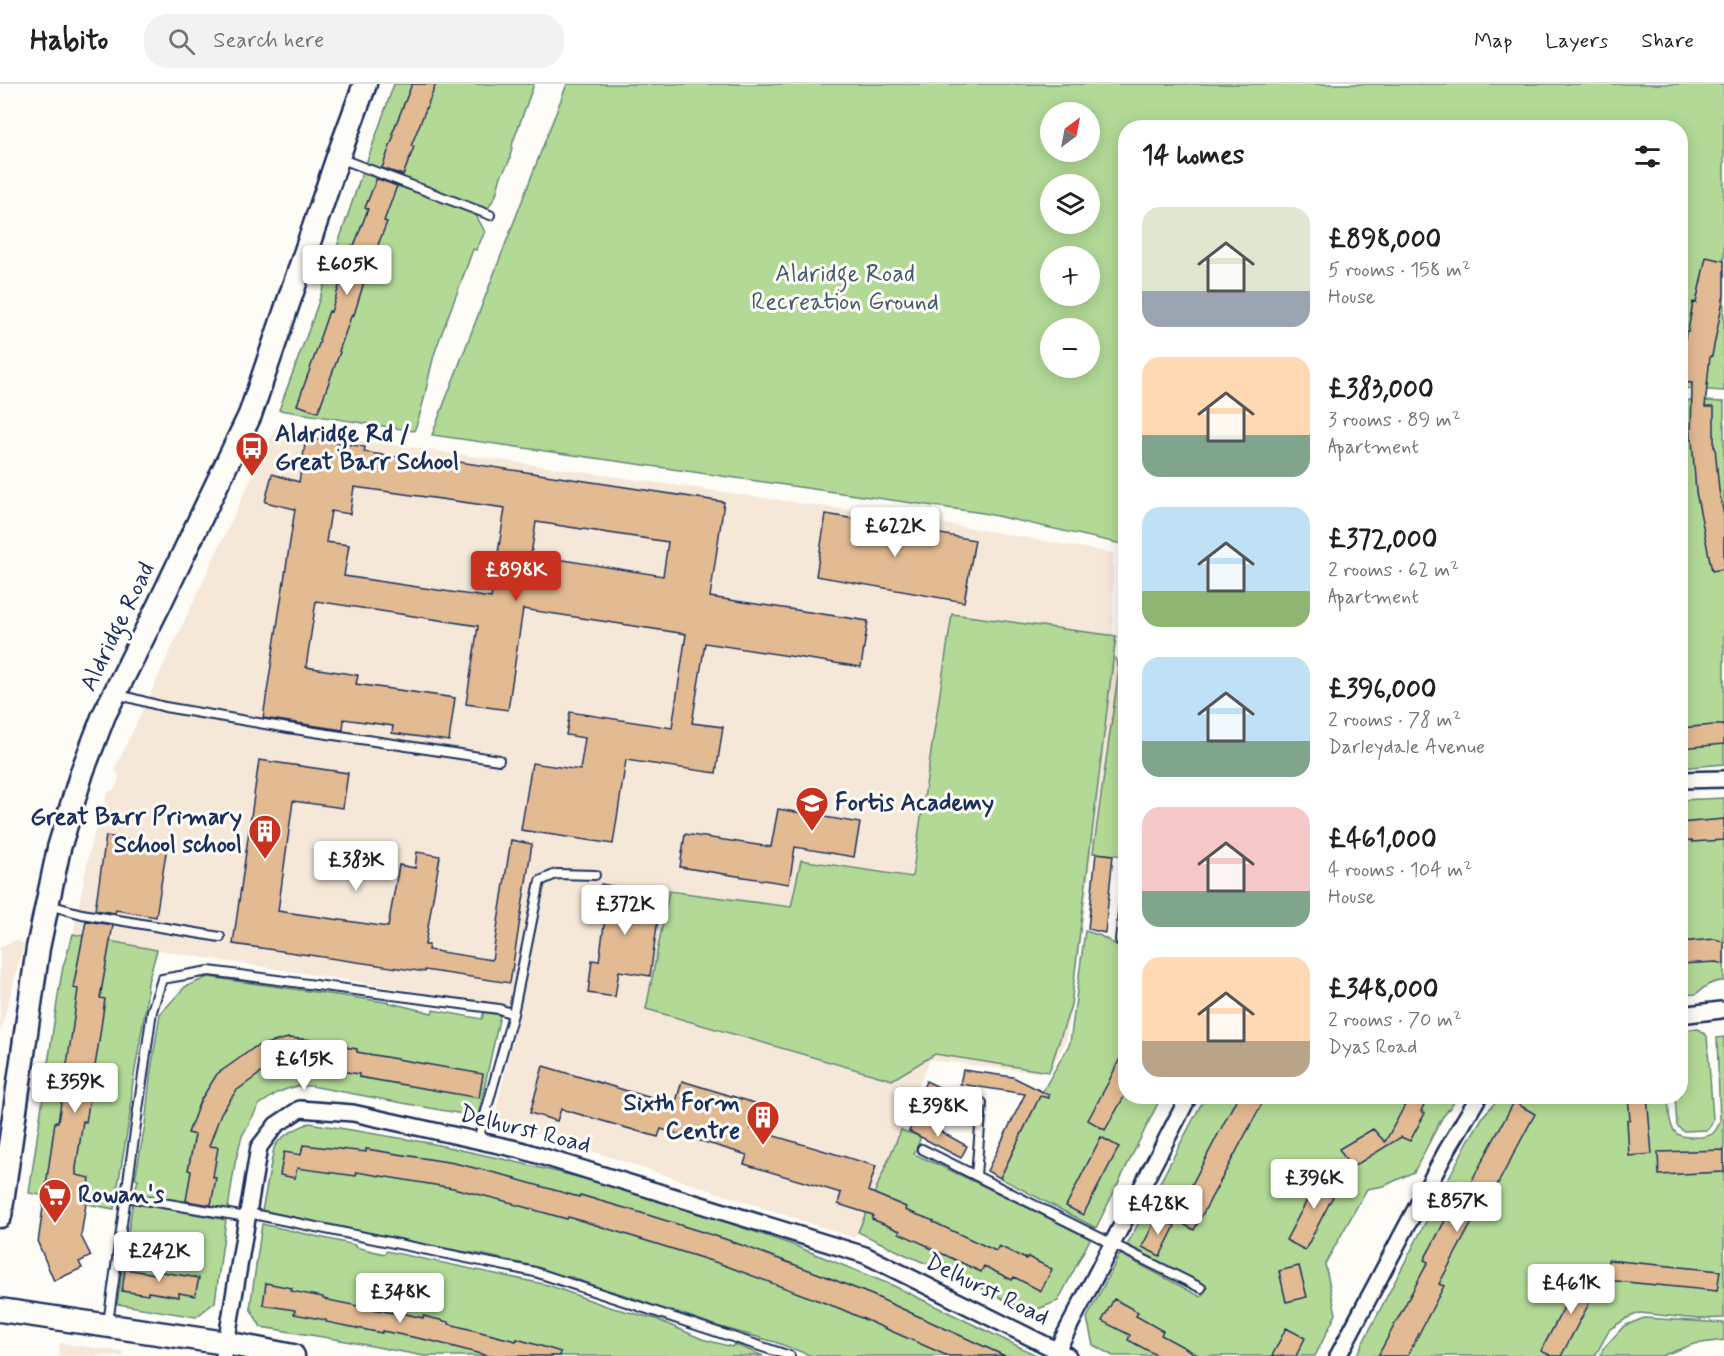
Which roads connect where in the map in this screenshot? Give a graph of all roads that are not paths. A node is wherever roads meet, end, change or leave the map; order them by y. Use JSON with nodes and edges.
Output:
{"nodes":[{"id":1,"x":364,"y":84,"type":"edge"},
{"id":2,"x":338,"y":157,"type":"junction"},
{"id":3,"x":490,"y":215,"type":"dead end"},
{"id":4,"x":115,"y":693,"type":"junction"},
{"id":5,"x":499,"y":760,"type":"dead end"},
{"id":6,"x":1724,"y":779,"type":"edge"},
{"id":7,"x":1688,"y":780,"type":"edge"},
{"id":8,"x":595,"y":875,"type":"dead end"},
{"id":9,"x":47,"y":904,"type":"junction"},
{"id":10,"x":220,"y":937,"type":"dead end"},
{"id":11,"x":1721,"y":1010,"type":"dead end"},
{"id":12,"x":513,"y":1014,"type":"junction"},
{"id":13,"x":1688,"y":1014,"type":"edge"},
{"id":14,"x":982,"y":1103,"type":"dead end"},
{"id":15,"x":1185,"y":1104,"type":"edge"},
{"id":16,"x":1474,"y":1104,"type":"edge"},
{"id":17,"x":478,"y":1140,"type":"junction"},
{"id":18,"x":5,"y":1147,"type":"edge"},
{"id":19,"x":922,"y":1149,"type":"dead end"},
{"id":20,"x":976,"y":1175,"type":"junction"},
{"id":21,"x":126,"y":1197,"type":"junction"},
{"id":22,"x":248,"y":1215,"type":"junction"},
{"id":23,"x":0,"y":1216,"type":"edge"},
{"id":24,"x":1112,"y":1243,"type":"junction"},
{"id":25,"x":1201,"y":1288,"type":"dead end"},
{"id":26,"x":0,"y":1310,"type":"edge"},
{"id":27,"x":108,"y":1325,"type":"junction"},
{"id":28,"x":225,"y":1350,"type":"edge"},
{"id":29,"x":1062,"y":1353,"type":"edge"},
{"id":30,"x":294,"y":1356,"type":"edge"},
{"id":31,"x":790,"y":1356,"type":"edge"},
{"id":32,"x":1338,"y":1356,"type":"edge"}],
"edges":[{"from":1,"to":2,"type":"street","name":"Aldridge Road"},
{"from":2,"to":3,"type":"lane"},
{"from":2,"to":4,"type":"street","name":"Aldridge Road"},
{"from":4,"to":5,"type":"lane"},
{"from":4,"to":9,"type":"street","name":"Aldridge Road"},
{"from":6,"to":7,"type":"street"},
{"from":8,"to":12,"type":"lane"},
{"from":9,"to":10,"type":"lane"},
{"from":9,"to":18,"type":"street","name":"Aldridge Road"},
{"from":11,"to":13,"type":"street"},
{"from":12,"to":17,"type":"lane"},
{"from":12,"to":21,"type":"lane"},
{"from":14,"to":20,"type":"lane"},
{"from":15,"to":24,"type":"street"},
{"from":16,"to":32,"type":"street"},
{"from":17,"to":22,"type":"street","name":"Delhurst Road"},
{"from":17,"to":29,"type":"street","name":"Delhurst Road"},
{"from":18,"to":23,"type":"street","name":"Aldridge Road"},
{"from":19,"to":20,"type":"lane"},
{"from":20,"to":24,"type":"lane"},
{"from":21,"to":22,"type":"lane"},
{"from":21,"to":27,"type":"lane"},
{"from":22,"to":28,"type":"street","name":"Delhurst Road"},
{"from":22,"to":31,"type":"lane"},
{"from":24,"to":25,"type":"lane"},
{"from":24,"to":29,"type":"street"},
{"from":26,"to":27,"type":"street"},
{"from":27,"to":28,"type":"street"},
{"from":28,"to":30,"type":"street"}]}
